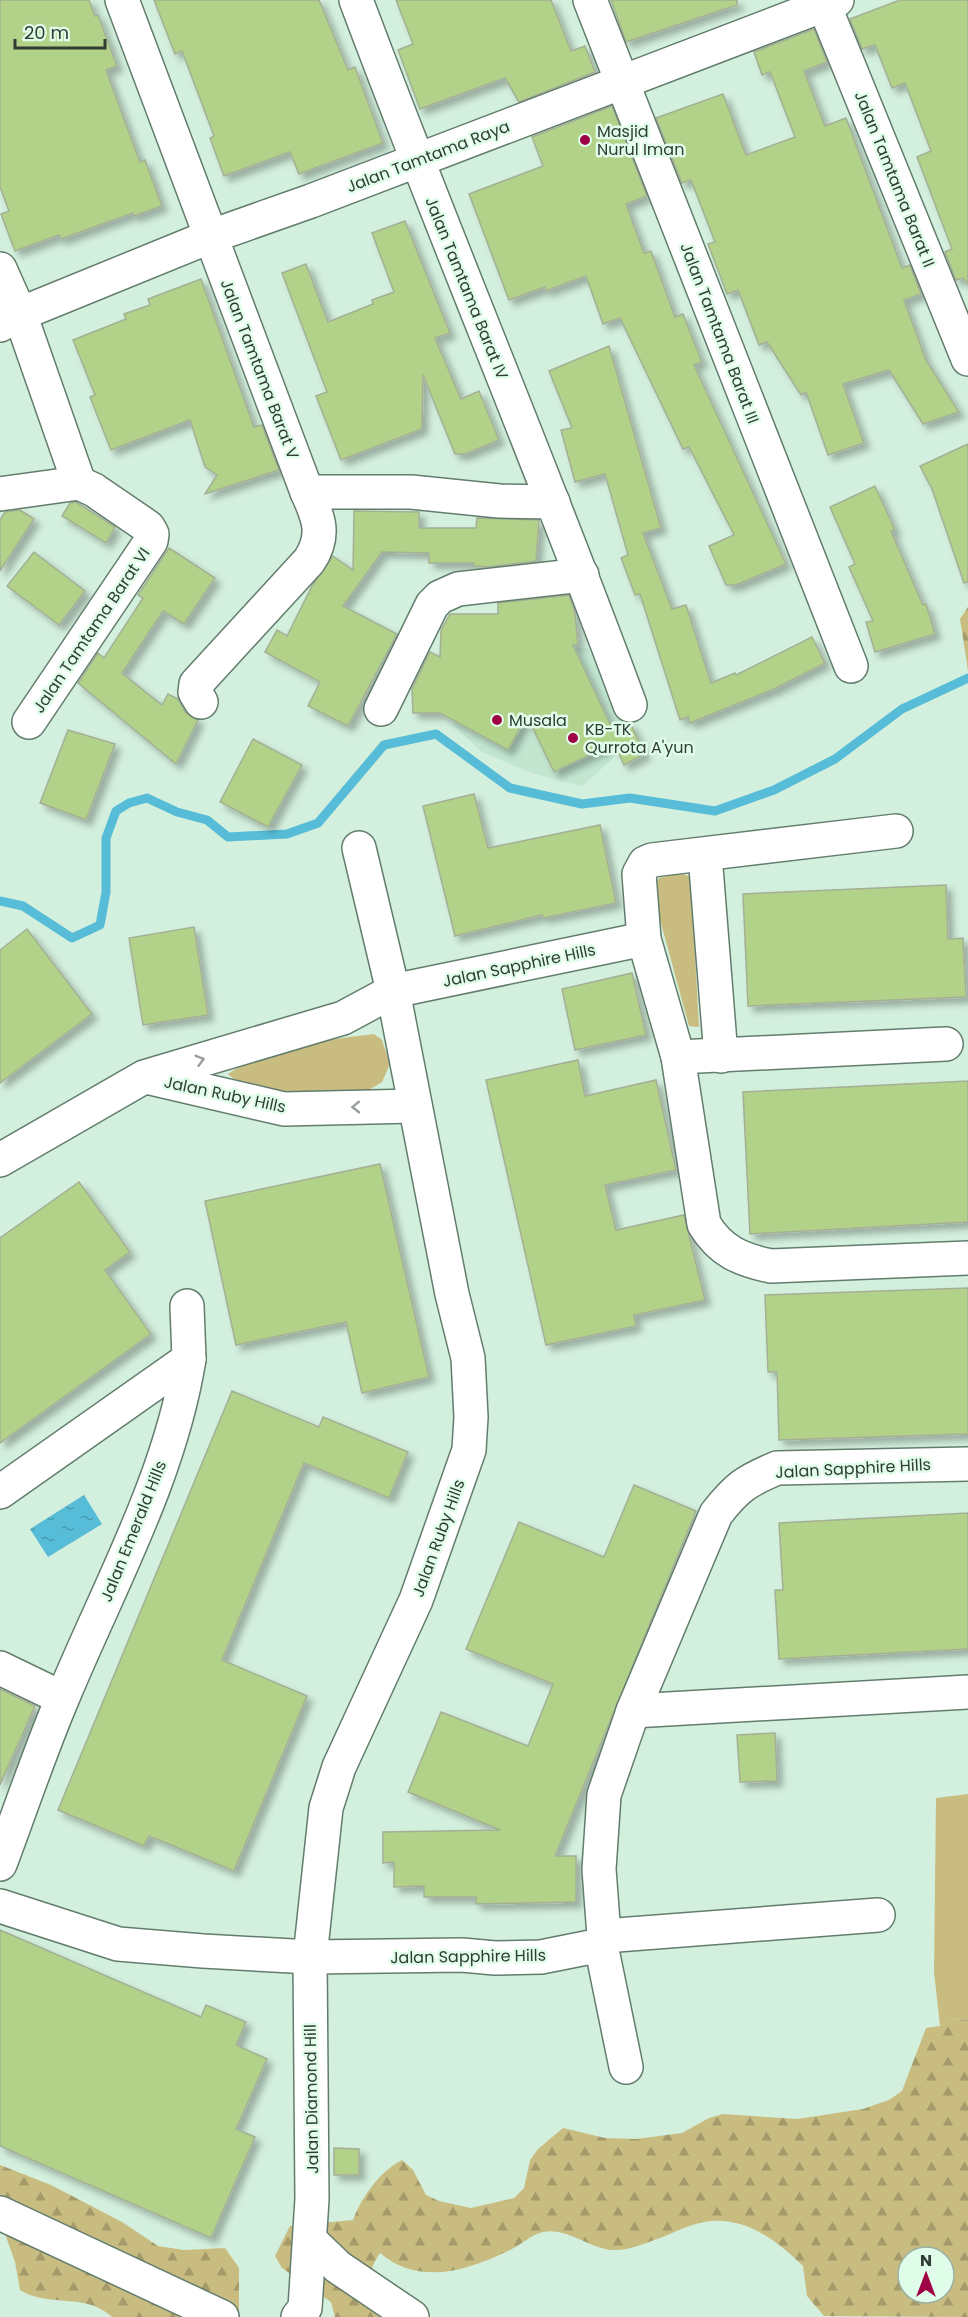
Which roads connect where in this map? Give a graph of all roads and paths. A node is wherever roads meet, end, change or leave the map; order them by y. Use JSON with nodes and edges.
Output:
{"nodes":[{"id":1,"x":122,"y":0,"type":"edge"},
{"id":2,"x":356,"y":0,"type":"edge"},
{"id":3,"x":590,"y":0,"type":"edge"},
{"id":4,"x":828,"y":2,"type":"edge"},
{"id":5,"x":621,"y":82,"type":"junction"},
{"id":6,"x":416,"y":161,"type":"junction"},
{"id":7,"x":209,"y":237,"type":"junction"},
{"id":8,"x":0,"y":269,"type":"edge"},
{"id":9,"x":10,"y":320,"type":"edge"},
{"id":10,"x":968,"y":358,"type":"edge"},
{"id":11,"x":79,"y":483,"type":"junction"},
{"id":12,"x":307,"y":492,"type":"junction"},
{"id":13,"x":0,"y":494,"type":"edge"},
{"id":14,"x":553,"y":502,"type":"junction"},
{"id":15,"x":582,"y":575,"type":"junction"},
{"id":16,"x":851,"y":666,"type":"dead end"},
{"id":17,"x":201,"y":702,"type":"dead end"},
{"id":18,"x":630,"y":705,"type":"dead end"},
{"id":19,"x":381,"y":709,"type":"dead end"},
{"id":20,"x":29,"y":722,"type":"dead end"},
{"id":21,"x":896,"y":831,"type":"dead end"},
{"id":22,"x":359,"y":848,"type":"dead end"},
{"id":23,"x":705,"y":855,"type":"junction"},
{"id":24,"x":644,"y":939,"type":"junction"},
{"id":25,"x":393,"y":991,"type":"junction"},
{"id":26,"x":946,"y":1044,"type":"dead end"},
{"id":27,"x":721,"y":1056,"type":"junction"},
{"id":28,"x":678,"y":1057,"type":"junction"},
{"id":29,"x":144,"y":1077,"type":"junction"},
{"id":30,"x":415,"y":1106,"type":"junction"},
{"id":31,"x":0,"y":1160,"type":"edge"},
{"id":32,"x":968,"y":1258,"type":"edge"},
{"id":33,"x":187,"y":1306,"type":"dead end"},
{"id":34,"x":189,"y":1359,"type":"junction"},
{"id":35,"x":968,"y":1464,"type":"edge"},
{"id":36,"x":0,"y":1492,"type":"edge"},
{"id":37,"x":0,"y":1668,"type":"edge"},
{"id":38,"x":968,"y":1692,"type":"edge"},
{"id":39,"x":62,"y":1698,"type":"junction"},
{"id":40,"x":633,"y":1711,"type":"junction"},
{"id":41,"x":0,"y":1864,"type":"edge"},
{"id":42,"x":0,"y":1906,"type":"edge"},
{"id":43,"x":878,"y":1915,"type":"dead end"},
{"id":44,"x":602,"y":1940,"type":"junction"},
{"id":45,"x":310,"y":1957,"type":"junction"},
{"id":46,"x":626,"y":2067,"type":"dead end"},
{"id":47,"x":0,"y":2213,"type":"edge"},
{"id":48,"x":310,"y":2240,"type":"junction"},
{"id":49,"x":222,"y":2317,"type":"edge"},
{"id":50,"x":298,"y":2317,"type":"edge"},
{"id":51,"x":412,"y":2317,"type":"edge"}],
"edges":[{"from":1,"to":7,"type":"street","name":"Jalan Tamtama Barat V"},
{"from":2,"to":6,"type":"street","name":"Jalan Tamtama Barat IV"},
{"from":3,"to":5,"type":"street","name":"Jalan Tamtama Barat III"},
{"from":4,"to":5,"type":"street","name":"Jalan Tamtama Raya"},
{"from":4,"to":10,"type":"street","name":"Jalan Tamtama Barat II"},
{"from":5,"to":6,"type":"street","name":"Jalan Tamtama Raya"},
{"from":5,"to":16,"type":"street","name":"Jalan Tamtama Barat III"},
{"from":6,"to":7,"type":"street","name":"Jalan Tamtama Raya"},
{"from":6,"to":14,"type":"street","name":"Jalan Tamtama Barat IV"},
{"from":7,"to":9,"type":"street","name":"Jalan Tamtama Raya"},
{"from":7,"to":12,"type":"street","name":"Jalan Tamtama Barat V"},
{"from":8,"to":9,"type":"street"},
{"from":9,"to":11,"type":"street"},
{"from":11,"to":13,"type":"street"},
{"from":11,"to":20,"type":"street","name":"Jalan Tamtama Barat VI"},
{"from":12,"to":14,"type":"street"},
{"from":12,"to":17,"type":"street","name":"Jalan Tamtama Barat V"},
{"from":14,"to":15,"type":"street","name":"Jalan Tamtama Barat IV"},
{"from":15,"to":18,"type":"street","name":"Jalan Tamtama Barat IV"},
{"from":15,"to":19,"type":"street"},
{"from":21,"to":23,"type":"street"},
{"from":22,"to":25,"type":"street","name":"Jalan Ruby Hills"},
{"from":23,"to":24,"type":"street"},
{"from":23,"to":27,"type":"street"},
{"from":24,"to":25,"type":"street","name":"Jalan Sapphire Hills"},
{"from":24,"to":28,"type":"street"},
{"from":29,"to":25,"type":"street","name":"Jalan Ruby Hills","one_way":true},
{"from":25,"to":30,"type":"street","name":"Jalan Ruby Hills"},
{"from":26,"to":27,"type":"street"},
{"from":27,"to":28,"type":"street"},
{"from":28,"to":32,"type":"street"},
{"from":30,"to":29,"type":"street","name":"Jalan Ruby Hills","one_way":true},
{"from":29,"to":31,"type":"street","name":"Jalan Ruby Hills"},
{"from":30,"to":45,"type":"street","name":"Jalan Ruby Hills"},
{"from":33,"to":34,"type":"street","name":"Jalan Emerald Hills"},
{"from":34,"to":36,"type":"street"},
{"from":34,"to":39,"type":"street","name":"Jalan Emerald Hills"},
{"from":35,"to":40,"type":"street","name":"Jalan Sapphire Hills"},
{"from":37,"to":39,"type":"street"},
{"from":38,"to":40,"type":"street"},
{"from":39,"to":41,"type":"street","name":"Jalan Emerald Hills"},
{"from":40,"to":44,"type":"street","name":"Jalan Sapphire Hills"},
{"from":42,"to":45,"type":"street"},
{"from":43,"to":44,"type":"street"},
{"from":44,"to":45,"type":"street","name":"Jalan Sapphire Hills"},
{"from":44,"to":46,"type":"street"},
{"from":45,"to":48,"type":"street","name":"Jalan Diamond Hill"},
{"from":47,"to":49,"type":"street"},
{"from":48,"to":50,"type":"street","name":"Jalan Diamond Hill"},
{"from":48,"to":51,"type":"street"}]}
